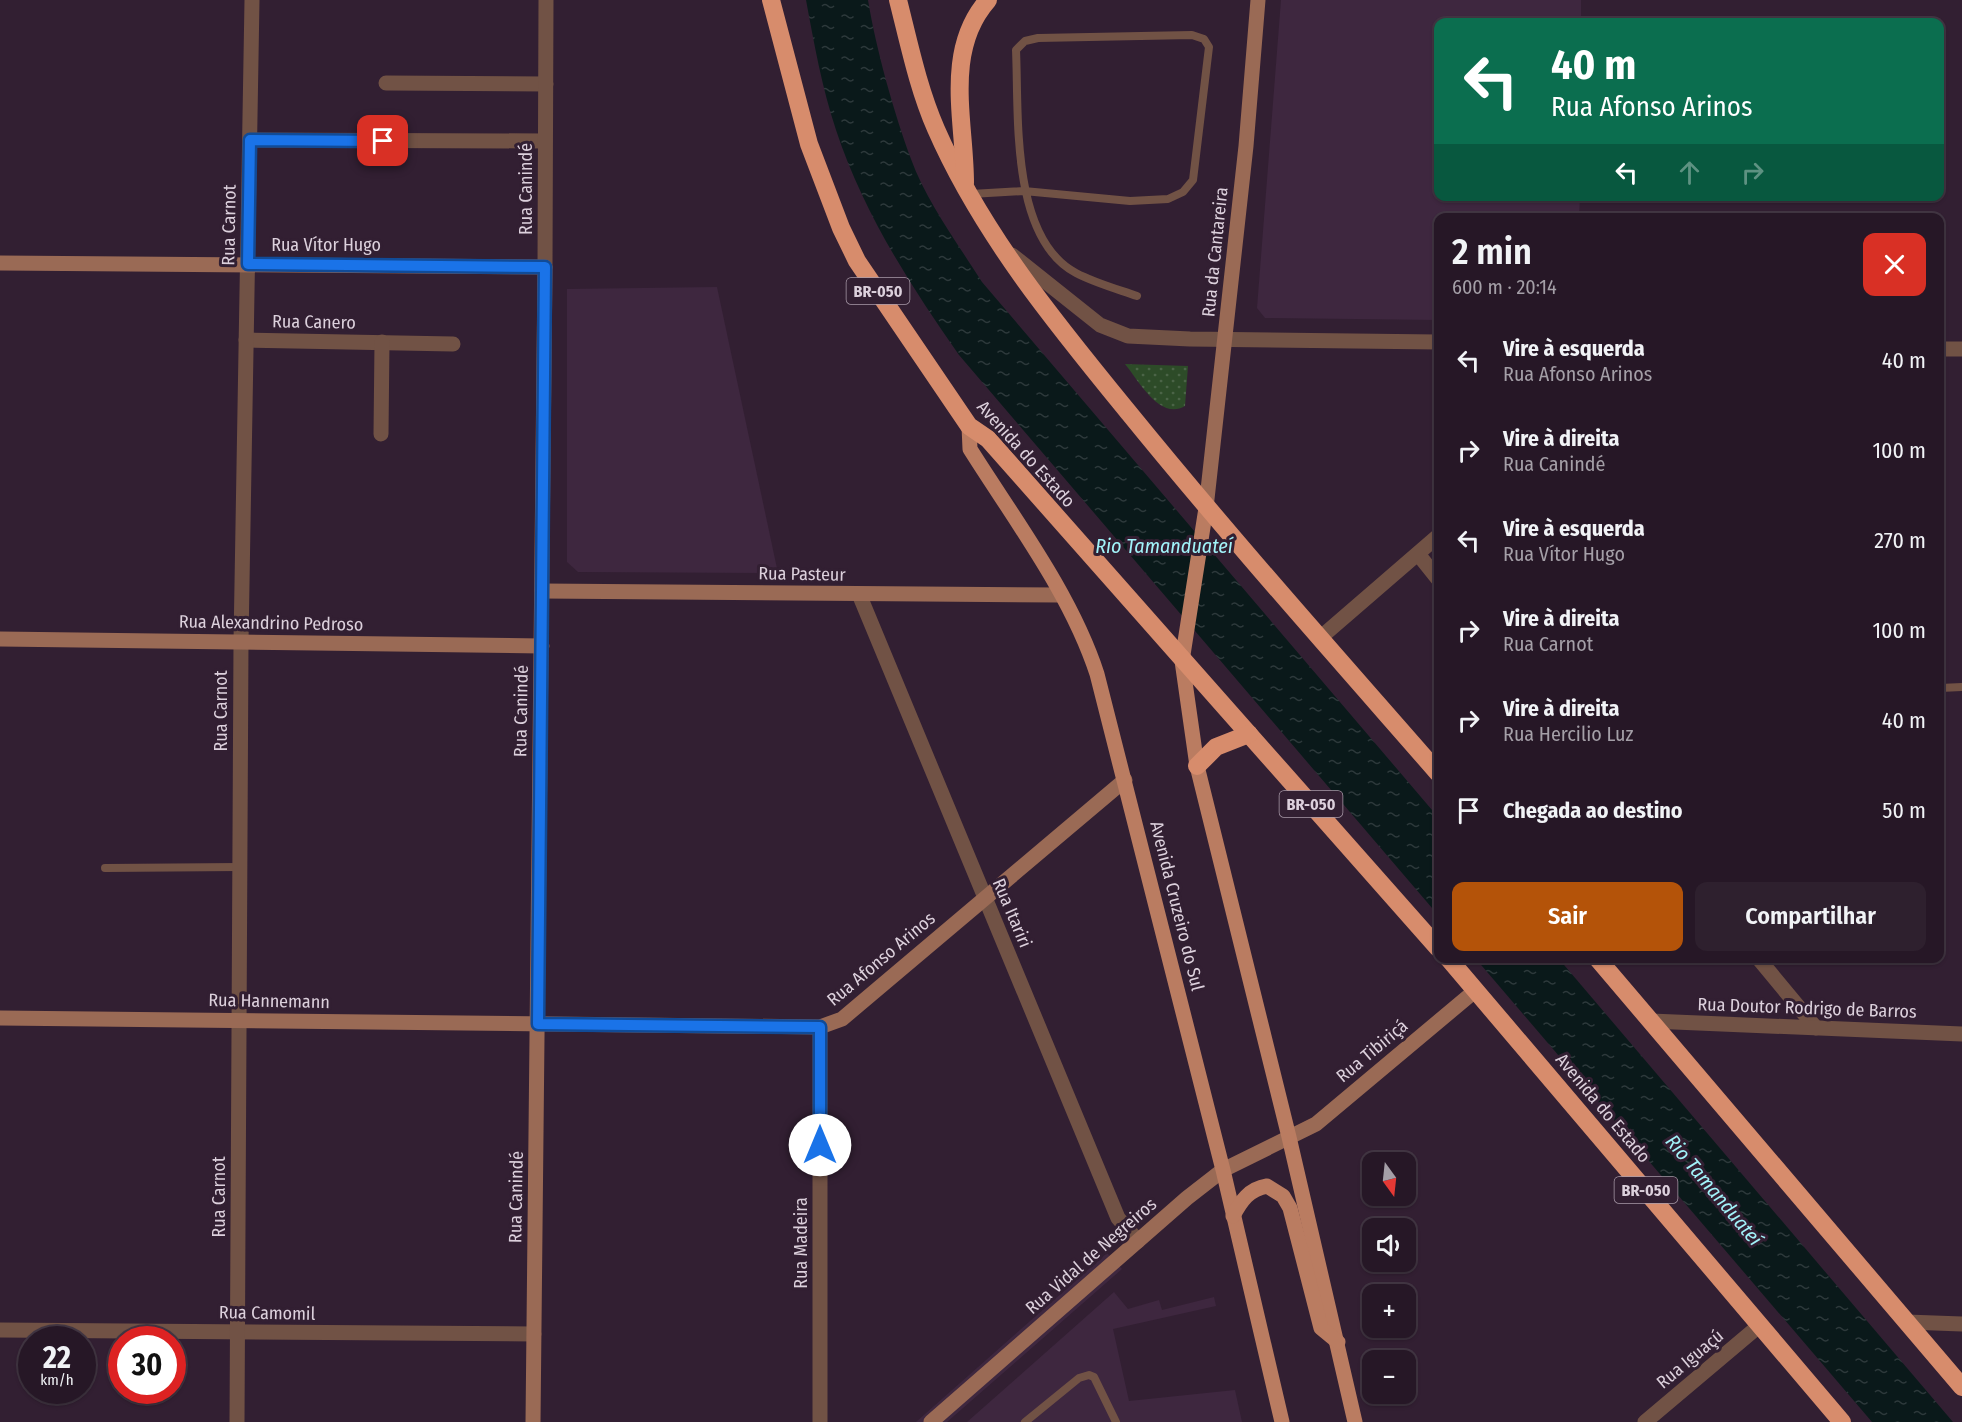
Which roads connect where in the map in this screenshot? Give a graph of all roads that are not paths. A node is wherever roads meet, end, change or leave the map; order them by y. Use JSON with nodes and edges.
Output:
{"nodes":[{"id":1,"x":252,"y":0,"type":"edge"},
{"id":2,"x":546,"y":0,"type":"edge"},
{"id":3,"x":771,"y":0,"type":"edge"},
{"id":4,"x":898,"y":0,"type":"edge"},
{"id":5,"x":988,"y":0,"type":"edge"},
{"id":6,"x":1258,"y":0,"type":"edge"},
{"id":7,"x":386,"y":82,"type":"dead end"},
{"id":8,"x":546,"y":84,"type":"junction"},
{"id":9,"x":250,"y":140,"type":"junction"},
{"id":10,"x":545,"y":141,"type":"junction"},
{"id":11,"x":968,"y":189,"type":"junction"},
{"id":12,"x":1024,"y":191,"type":"junction"},
{"id":13,"x":1001,"y":245,"type":"junction"},
{"id":14,"x":0,"y":263,"type":"edge"},
{"id":15,"x":248,"y":264,"type":"junction"},
{"id":16,"x":545,"y":267,"type":"junction"},
{"id":17,"x":1137,"y":296,"type":"dead end"},
{"id":18,"x":246,"y":340,"type":"junction"},
{"id":19,"x":1225,"y":340,"type":"junction"},
{"id":20,"x":382,"y":342,"type":"junction"},
{"id":21,"x":1434,"y":342,"type":"edge"},
{"id":22,"x":453,"y":344,"type":"dead end"},
{"id":23,"x":1944,"y":349,"type":"edge"},
{"id":24,"x":1962,"y":349,"type":"edge"},
{"id":25,"x":969,"y":426,"type":"junction"},
{"id":26,"x":381,"y":434,"type":"dead end"},
{"id":27,"x":1206,"y":508,"type":"junction"},
{"id":28,"x":1434,"y":540,"type":"edge"},
{"id":29,"x":1418,"y":554,"type":"junction"},
{"id":30,"x":1434,"y":574,"type":"edge"},
{"id":31,"x":542,"y":591,"type":"junction"},
{"id":32,"x":859,"y":594,"type":"junction"},
{"id":33,"x":1061,"y":595,"type":"junction"},
{"id":34,"x":1320,"y":638,"type":"junction"},
{"id":35,"x":0,"y":639,"type":"edge"},
{"id":36,"x":241,"y":642,"type":"junction"},
{"id":37,"x":542,"y":646,"type":"junction"},
{"id":38,"x":1182,"y":661,"type":"junction"},
{"id":39,"x":1962,"y":687,"type":"edge"},
{"id":40,"x":1944,"y":688,"type":"edge"},
{"id":41,"x":1249,"y":734,"type":"junction"},
{"id":42,"x":1197,"y":766,"type":"junction"},
{"id":43,"x":1434,"y":768,"type":"edge"},
{"id":44,"x":1125,"y":780,"type":"junction"},
{"id":45,"x":240,"y":867,"type":"junction"},
{"id":46,"x":105,"y":868,"type":"dead end"},
{"id":47,"x":985,"y":898,"type":"junction"},
{"id":48,"x":1434,"y":943,"type":"edge"},
{"id":49,"x":1452,"y":963,"type":"edge"},
{"id":50,"x":1601,"y":963,"type":"edge"},
{"id":51,"x":1762,"y":963,"type":"edge"},
{"id":52,"x":1476,"y":990,"type":"junction"},
{"id":53,"x":0,"y":1018,"type":"edge"},
{"id":54,"x":239,"y":1020,"type":"junction"},
{"id":55,"x":1651,"y":1021,"type":"junction"},
{"id":56,"x":538,"y":1024,"type":"junction"},
{"id":57,"x":820,"y":1027,"type":"junction"},
{"id":58,"x":1816,"y":1028,"type":"junction"},
{"id":59,"x":1962,"y":1034,"type":"edge"},
{"id":60,"x":1290,"y":1137,"type":"junction"},
{"id":61,"x":1223,"y":1170,"type":"junction"},
{"id":62,"x":1233,"y":1216,"type":"junction"},
{"id":63,"x":1138,"y":1241,"type":"junction"},
{"id":64,"x":1908,"y":1322,"type":"junction"},
{"id":65,"x":1962,"y":1324,"type":"edge"},
{"id":66,"x":1760,"y":1325,"type":"junction"},
{"id":67,"x":0,"y":1330,"type":"edge"},
{"id":68,"x":238,"y":1332,"type":"junction"},
{"id":69,"x":534,"y":1335,"type":"junction"},
{"id":70,"x":1338,"y":1342,"type":"junction"},
{"id":71,"x":1962,"y":1387,"type":"edge"},
{"id":72,"x":237,"y":1422,"type":"edge"},
{"id":73,"x":533,"y":1422,"type":"edge"},
{"id":74,"x":820,"y":1422,"type":"edge"},
{"id":75,"x":931,"y":1422,"type":"edge"},
{"id":76,"x":1025,"y":1422,"type":"edge"},
{"id":77,"x":1116,"y":1422,"type":"edge"},
{"id":78,"x":1282,"y":1422,"type":"edge"},
{"id":79,"x":1355,"y":1422,"type":"edge"},
{"id":80,"x":1645,"y":1422,"type":"edge"},
{"id":81,"x":1842,"y":1422,"type":"edge"}],
"edges":[{"from":1,"to":9,"type":"street","name":"Rua Carnot"},
{"from":2,"to":8,"type":"street","name":"Rua Canindé"},
{"from":3,"to":25,"type":"highway","name":"Avenida do Estado","number":"BR-050"},
{"from":4,"to":11,"type":"highway"},
{"from":5,"to":11,"type":"highway"},
{"from":6,"to":19,"type":"street","name":"Rua da Cantareira"},
{"from":7,"to":8,"type":"street"},
{"from":8,"to":10,"type":"street","name":"Rua Canindé"},
{"from":9,"to":10,"type":"street"},
{"from":9,"to":15,"type":"street","name":"Rua Carnot"},
{"from":10,"to":16,"type":"street","name":"Rua Canindé"},
{"from":11,"to":12,"type":"lane"},
{"from":11,"to":13,"type":"highway"},
{"from":12,"to":12,"type":"lane"},
{"from":12,"to":17,"type":"lane"},
{"from":13,"to":19,"type":"street"},
{"from":13,"to":27,"type":"highway"},
{"from":14,"to":15,"type":"street","name":"Rua Vítor Hugo"},
{"from":15,"to":16,"type":"street","name":"Rua Vítor Hugo"},
{"from":15,"to":18,"type":"street","name":"Rua Carnot"},
{"from":16,"to":31,"type":"street","name":"Rua Canindé"},
{"from":18,"to":20,"type":"street","name":"Rua Canero"},
{"from":18,"to":36,"type":"street","name":"Rua Carnot"},
{"from":19,"to":21,"type":"street"},
{"from":19,"to":27,"type":"street","name":"Rua da Cantareira"},
{"from":20,"to":22,"type":"street","name":"Rua Canero"},
{"from":20,"to":26,"type":"street"},
{"from":23,"to":24,"type":"street"},
{"from":25,"to":33,"type":"main road","name":"Avenida Cruzeiro do Sul"},
{"from":25,"to":38,"type":"highway","name":"Avenida do Estado","number":"BR-050"},
{"from":27,"to":34,"type":"highway"},
{"from":27,"to":38,"type":"main road"},
{"from":28,"to":29,"type":"street"},
{"from":29,"to":30,"type":"street"},
{"from":29,"to":34,"type":"street"},
{"from":31,"to":32,"type":"street","name":"Rua Pasteur"},
{"from":31,"to":37,"type":"street","name":"Rua Canindé"},
{"from":32,"to":33,"type":"street","name":"Rua Pasteur"},
{"from":32,"to":47,"type":"street","name":"Rua Itariri"},
{"from":33,"to":44,"type":"main road","name":"Avenida Cruzeiro do Sul"},
{"from":34,"to":43,"type":"highway"},
{"from":35,"to":36,"type":"street","name":"Rua Alexandrino Pedroso"},
{"from":36,"to":37,"type":"street","name":"Rua Alexandrino Pedroso"},
{"from":36,"to":45,"type":"street","name":"Rua Carnot"},
{"from":37,"to":56,"type":"street","name":"Rua Canindé"},
{"from":38,"to":41,"type":"highway","name":"Avenida do Estado","number":"BR-050"},
{"from":38,"to":42,"type":"main road"},
{"from":39,"to":40,"type":"lane"},
{"from":41,"to":42,"type":"highway"},
{"from":41,"to":48,"type":"highway","name":"Avenida do Estado","number":"BR-050"},
{"from":42,"to":60,"type":"main road"},
{"from":44,"to":47,"type":"street","name":"Rua Afonso Arinos"},
{"from":44,"to":61,"type":"main road","name":"Avenida Cruzeiro do Sul"},
{"from":45,"to":46,"type":"lane"},
{"from":45,"to":54,"type":"street","name":"Rua Carnot"},
{"from":47,"to":57,"type":"street","name":"Rua Afonso Arinos"},
{"from":47,"to":63,"type":"street","name":"Rua Itariri"},
{"from":49,"to":52,"type":"highway","name":"Avenida do Estado","number":"BR-050"},
{"from":50,"to":55,"type":"highway"},
{"from":51,"to":58,"type":"street"},
{"from":52,"to":60,"type":"street","name":"Rua Tibiriçá"},
{"from":52,"to":66,"type":"highway","name":"Avenida do Estado","number":"BR-050"},
{"from":53,"to":54,"type":"street","name":"Rua Hannemann"},
{"from":54,"to":56,"type":"street","name":"Rua Hannemann"},
{"from":54,"to":68,"type":"street","name":"Rua Carnot"},
{"from":55,"to":58,"type":"street","name":"Rua Doutor Rodrigo de Barros"},
{"from":55,"to":64,"type":"highway"},
{"from":56,"to":57,"type":"street","name":"Rua Afonso Arinos"},
{"from":56,"to":69,"type":"street","name":"Rua Canindé"},
{"from":57,"to":74,"type":"street","name":"Rua Madeira"},
{"from":58,"to":59,"type":"street","name":"Rua Doutor Rodrigo de Barros"},
{"from":60,"to":61,"type":"street","name":"Rua Vidal de Negreiros"},
{"from":60,"to":70,"type":"main road"},
{"from":61,"to":62,"type":"main road","name":"Avenida Cruzeiro do Sul"},
{"from":61,"to":63,"type":"street","name":"Rua Vidal de Negreiros"},
{"from":62,"to":70,"type":"main road"},
{"from":62,"to":78,"type":"main road","name":"Avenida Cruzeiro do Sul"},
{"from":63,"to":75,"type":"street","name":"Rua Vidal de Negreiros"},
{"from":64,"to":65,"type":"street"},
{"from":64,"to":71,"type":"highway"},
{"from":66,"to":80,"type":"street","name":"Rua Iguaçú"},
{"from":66,"to":81,"type":"highway","name":"Avenida do Estado","number":"BR-050"},
{"from":67,"to":68,"type":"street","name":"Rua Camomil"},
{"from":68,"to":69,"type":"street","name":"Rua Camomil"},
{"from":68,"to":72,"type":"street","name":"Rua Carnot"},
{"from":69,"to":73,"type":"street","name":"Rua Canindé"},
{"from":70,"to":79,"type":"main road"},
{"from":76,"to":77,"type":"lane"}]}
